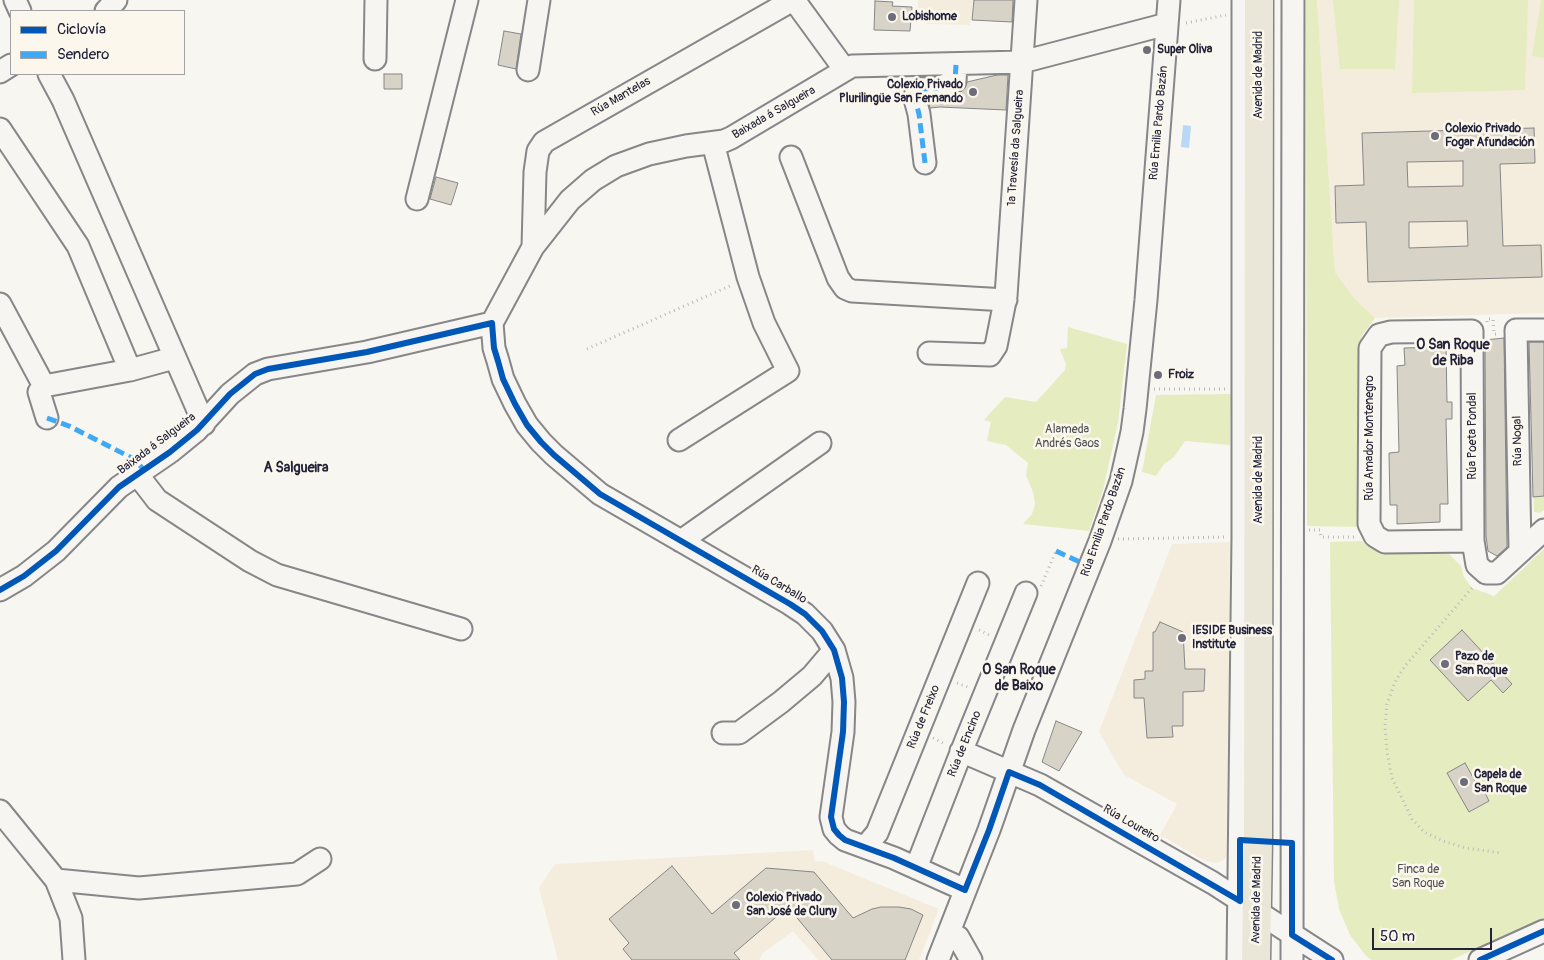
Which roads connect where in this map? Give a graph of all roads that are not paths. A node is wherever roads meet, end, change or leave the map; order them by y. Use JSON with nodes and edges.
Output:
{"nodes":[{"id":1,"x":116,"y":0,"type":"edge"},
{"id":2,"x":376,"y":0,"type":"edge"},
{"id":3,"x":467,"y":0,"type":"edge"},
{"id":4,"x":539,"y":0,"type":"edge"},
{"id":5,"x":794,"y":0,"type":"edge"},
{"id":6,"x":1026,"y":0,"type":"edge"},
{"id":7,"x":1169,"y":0,"type":"edge"},
{"id":8,"x":1259,"y":0,"type":"edge"},
{"id":9,"x":1277,"y":0,"type":"edge"},
{"id":10,"x":1293,"y":0,"type":"edge"},
{"id":11,"x":1233,"y":8,"type":"edge"},
{"id":12,"x":107,"y":10,"type":"edge"},
{"id":13,"x":1177,"y":25,"type":"junction"},
{"id":14,"x":375,"y":59,"type":"dead end"},
{"id":15,"x":1022,"y":62,"type":"junction"},
{"id":16,"x":956,"y":65,"type":"junction"},
{"id":17,"x":528,"y":70,"type":"dead end"},
{"id":18,"x":845,"y":70,"type":"junction"},
{"id":19,"x":50,"y":75,"type":"edge"},
{"id":20,"x":0,"y":129,"type":"edge"},
{"id":21,"x":713,"y":143,"type":"junction"},
{"id":22,"x":791,"y":157,"type":"dead end"},
{"id":23,"x":925,"y":163,"type":"dead end"},
{"id":24,"x":417,"y":199,"type":"dead end"},
{"id":25,"x":533,"y":247,"type":"junction"},
{"id":26,"x":1006,"y":298,"type":"junction"},
{"id":27,"x":0,"y":304,"type":"edge"},
{"id":28,"x":492,"y":323,"type":"junction"},
{"id":29,"x":1544,"y":330,"type":"edge"},
{"id":30,"x":1472,"y":331,"type":"joint"},
{"id":31,"x":929,"y":353,"type":"dead end"},
{"id":32,"x":174,"y":358,"type":"junction"},
{"id":33,"x":130,"y":370,"type":"junction"},
{"id":34,"x":44,"y":386,"type":"junction"},
{"id":35,"x":47,"y":418,"type":"dead end"},
{"id":36,"x":204,"y":424,"type":"junction"},
{"id":37,"x":679,"y":440,"type":"dead end"},
{"id":38,"x":820,"y":443,"type":"dead end"},
{"id":39,"x":137,"y":474,"type":"junction"},
{"id":40,"x":1544,"y":530,"type":"edge"},
{"id":41,"x":681,"y":541,"type":"junction"},
{"id":42,"x":1473,"y":541,"type":"junction"},
{"id":43,"x":1520,"y":551,"type":"junction"},
{"id":44,"x":978,"y":583,"type":"dead end"},
{"id":45,"x":0,"y":590,"type":"edge"},
{"id":46,"x":1032,"y":592,"type":"road end"},
{"id":47,"x":462,"y":629,"type":"dead end"},
{"id":48,"x":834,"y":650,"type":"junction"},
{"id":49,"x":723,"y":733,"type":"dead end"},
{"id":50,"x":957,"y":749,"type":"junction"},
{"id":51,"x":1009,"y":772,"type":"junction"},
{"id":52,"x":0,"y":811,"type":"edge"},
{"id":53,"x":865,"y":847,"type":"junction"},
{"id":54,"x":320,"y":859,"type":"dead end"},
{"id":55,"x":916,"y":868,"type":"junction"},
{"id":56,"x":56,"y":880,"type":"junction"},
{"id":57,"x":964,"y":890,"type":"junction"},
{"id":58,"x":1266,"y":917,"type":"junction"},
{"id":59,"x":1544,"y":931,"type":"edge"},
{"id":60,"x":949,"y":933,"type":"junction"},
{"id":61,"x":74,"y":960,"type":"edge"},
{"id":62,"x":938,"y":960,"type":"edge"},
{"id":63,"x":970,"y":960,"type":"edge"},
{"id":64,"x":1238,"y":960,"type":"edge"},
{"id":65,"x":1256,"y":960,"type":"edge"},
{"id":66,"x":1274,"y":960,"type":"edge"},
{"id":67,"x":1292,"y":960,"type":"edge"},
{"id":68,"x":1332,"y":960,"type":"edge"},
{"id":69,"x":1480,"y":960,"type":"edge"}],
"edges":[{"from":1,"to":12,"type":"street"},
{"from":2,"to":14,"type":"street"},
{"from":3,"to":24,"type":"street"},
{"from":4,"to":17,"type":"street"},
{"from":5,"to":18,"type":"street"},
{"from":5,"to":25,"type":"street","name":"Rúa Mantelas"},
{"from":6,"to":15,"type":"street","name":"1ª Travesía da Salgueira"},
{"from":7,"to":13,"type":"street","name":"Rúa Emilia Pardo Bazán"},
{"from":8,"to":58,"type":"highway","name":"Avenida de Madrid"},
{"from":9,"to":58,"type":"highway","name":"Avenida de Madrid"},
{"from":10,"to":58,"type":"street","name":"Avenida de Madrid"},
{"from":11,"to":58,"type":"street","name":"Avenida de Madrid"},
{"from":13,"to":15,"type":"street","name":"Baixada á Salgueira"},
{"from":13,"to":51,"type":"street","name":"Rúa Emilia Pardo Bazán"},
{"from":15,"to":16,"type":"street","name":"Baixada á Salgueira"},
{"from":15,"to":26,"type":"street","name":"1ª Travesía da Salgueira"},
{"from":16,"to":18,"type":"street","name":"Baixada á Salgueira"},
{"from":16,"to":23,"type":"street"},
{"from":18,"to":21,"type":"street","name":"Baixada á Salgueira"},
{"from":19,"to":32,"type":"street"},
{"from":20,"to":33,"type":"street"},
{"from":21,"to":25,"type":"street","name":"Baixada á Salgueira"},
{"from":21,"to":37,"type":"street"},
{"from":22,"to":26,"type":"street"},
{"from":25,"to":28,"type":"street","name":"Baixada á Salgueira"},
{"from":26,"to":31,"type":"street","name":"1ª Travesía da Salgueira"},
{"from":27,"to":34,"type":"street"},
{"from":28,"to":36,"type":"street","name":"Baixada á Salgueira"},
{"from":28,"to":41,"type":"street","name":"Rúa Carballo"},
{"from":29,"to":43,"type":"street","name":"Rúa Nogal"},
{"from":30,"to":42,"type":"street","name":"Rúa Poeta Pondal"},
{"from":30,"to":42,"type":"street","name":"Rúa Amador Montenegro"},
{"from":32,"to":33,"type":"street"},
{"from":32,"to":36,"type":"street"},
{"from":33,"to":34,"type":"street"},
{"from":34,"to":35,"type":"street"},
{"from":36,"to":39,"type":"street","name":"Baixada á Salgueira"},
{"from":38,"to":41,"type":"street"},
{"from":39,"to":45,"type":"street","name":"Baixada á Salgueira"},
{"from":39,"to":47,"type":"street"},
{"from":40,"to":43,"type":"street","name":"Rúa Poeta Pondal"},
{"from":41,"to":48,"type":"street","name":"Rúa Carballo"},
{"from":42,"to":43,"type":"street","name":"Rúa Poeta Pondal"},
{"from":44,"to":53,"type":"street","name":"Rúa de Freixo"},
{"from":46,"to":50,"type":"street","name":"Rúa de Encino"},
{"from":48,"to":49,"type":"street"},
{"from":48,"to":53,"type":"street","name":"Rúa Carballo"},
{"from":50,"to":51,"type":"street","name":"Rúa Loureiro"},
{"from":50,"to":55,"type":"street","name":"Rúa de Encino"},
{"from":51,"to":57,"type":"street","name":"Rúa Emilia Pardo Bazán"},
{"from":51,"to":58,"type":"street","name":"Rúa Loureiro"},
{"from":52,"to":56,"type":"street"},
{"from":53,"to":55,"type":"street","name":"Rúa Carballo"},
{"from":54,"to":56,"type":"street"},
{"from":55,"to":57,"type":"street","name":"Rúa Carballo"},
{"from":56,"to":61,"type":"street"},
{"from":57,"to":60,"type":"street","name":"Rúa Emilia Pardo Bazán"},
{"from":58,"to":64,"type":"street"},
{"from":58,"to":65,"type":"highway","name":"Avenida de Madrid"},
{"from":58,"to":66,"type":"highway","name":"Avenida de Madrid"},
{"from":58,"to":67,"type":"street"},
{"from":58,"to":68,"type":"street","name":"Rúa Loureiro"},
{"from":59,"to":69,"type":"street"},
{"from":60,"to":62,"type":"street","name":"Rúa Emilia Pardo Bazán"},
{"from":60,"to":63,"type":"street"}]}
